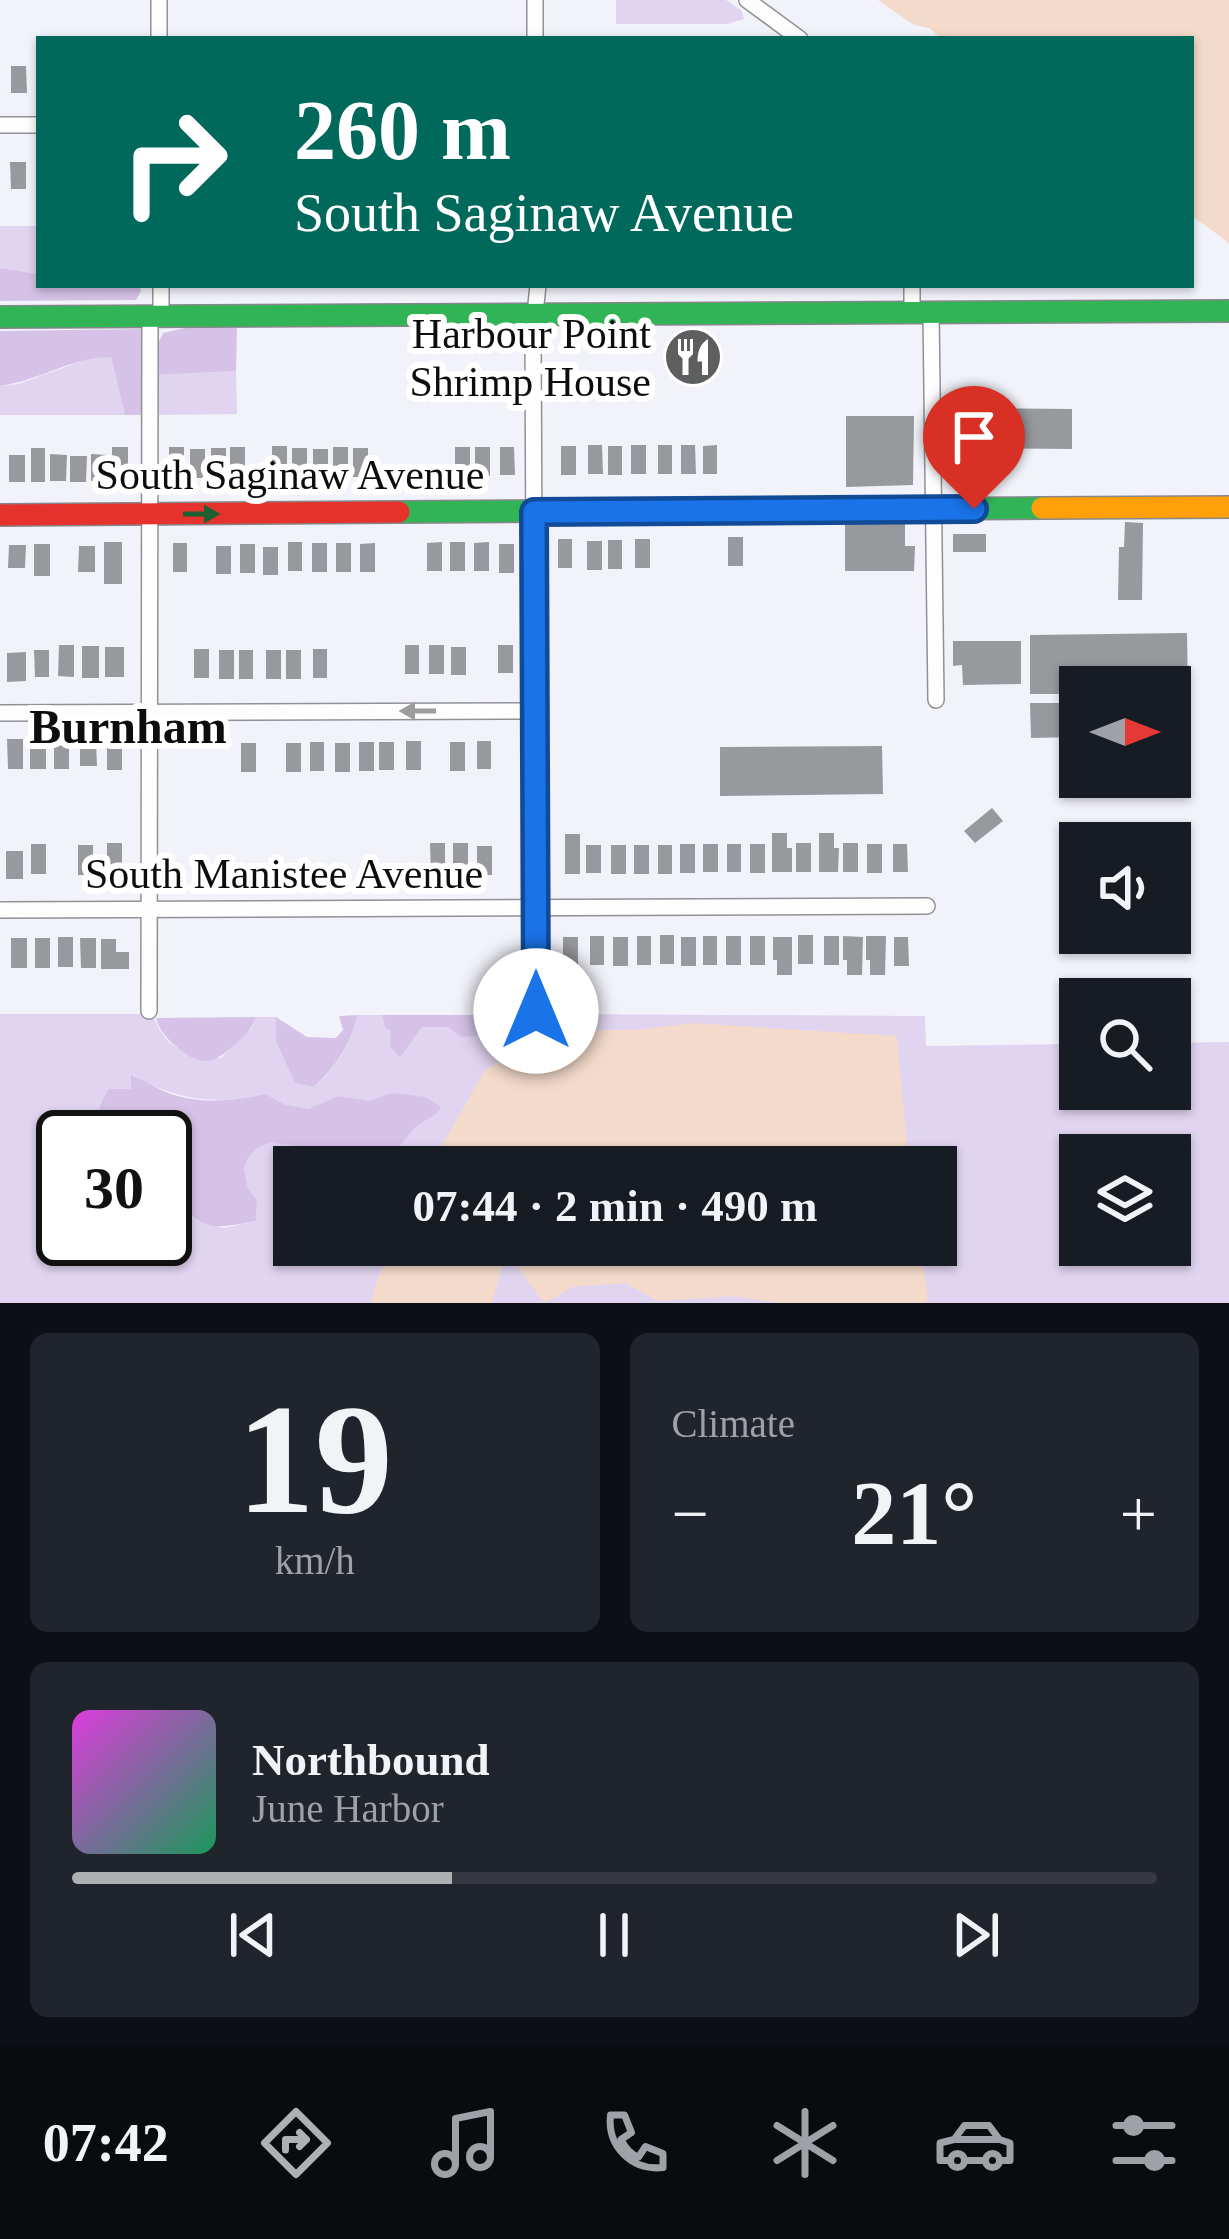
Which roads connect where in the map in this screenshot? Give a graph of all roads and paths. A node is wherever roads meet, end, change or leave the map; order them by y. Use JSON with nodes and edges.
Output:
{"nodes":[{"id":1,"x":159,"y":0,"type":"edge"},
{"id":2,"x":535,"y":0,"type":"edge"},
{"id":3,"x":747,"y":0,"type":"edge"},
{"id":4,"x":159,"y":36,"type":"edge"},
{"id":5,"x":536,"y":36,"type":"edge"},
{"id":6,"x":796,"y":36,"type":"edge"},
{"id":7,"x":0,"y":125,"type":"edge"},
{"id":8,"x":36,"y":125,"type":"edge"},
{"id":9,"x":160,"y":288,"type":"edge"},
{"id":10,"x":538,"y":288,"type":"edge"},
{"id":11,"x":913,"y":288,"type":"edge"},
{"id":12,"x":1225,"y":311,"type":"edge"},
{"id":13,"x":922,"y":312,"type":"junction"},
{"id":14,"x":536,"y":314,"type":"junction"},
{"id":15,"x":155,"y":316,"type":"junction"},
{"id":16,"x":0,"y":317,"type":"edge"},
{"id":17,"x":1229,"y":507,"type":"edge"},
{"id":18,"x":932,"y":509,"type":"junction"},
{"id":19,"x":534,"y":512,"type":"junction"},
{"id":20,"x":148,"y":514,"type":"junction"},
{"id":21,"x":0,"y":515,"type":"edge"},
{"id":22,"x":936,"y":700,"type":"dead end"},
{"id":23,"x":535,"y":711,"type":"junction"},
{"id":24,"x":148,"y":712,"type":"junction"},
{"id":25,"x":0,"y":713,"type":"edge"},
{"id":26,"x":927,"y":907,"type":"dead end"},
{"id":27,"x":536,"y":908,"type":"junction"},
{"id":28,"x":148,"y":909,"type":"junction"},
{"id":29,"x":0,"y":910,"type":"edge"},
{"id":30,"x":149,"y":1010,"type":"dead end"},
{"id":31,"x":536,"y":1011,"type":"dead end"}],
"edges":[{"from":1,"to":4,"type":"street"},
{"from":2,"to":5,"type":"street"},
{"from":3,"to":6,"type":"street"},
{"from":7,"to":8,"type":"street"},
{"from":9,"to":15,"type":"street"},
{"from":10,"to":14,"type":"street"},
{"from":11,"to":13,"type":"street"},
{"from":12,"to":13,"type":"street"},
{"from":13,"to":14,"type":"street"},
{"from":13,"to":18,"type":"street"},
{"from":14,"to":15,"type":"street"},
{"from":14,"to":19,"type":"street"},
{"from":15,"to":16,"type":"street"},
{"from":15,"to":20,"type":"street"},
{"from":17,"to":18,"type":"street","name":"South Saginaw Avenue"},
{"from":18,"to":19,"type":"street","name":"South Saginaw Avenue"},
{"from":18,"to":22,"type":"street"},
{"from":20,"to":19,"type":"street","name":"South Saginaw Avenue","one_way":true},
{"from":19,"to":23,"type":"street"},
{"from":20,"to":21,"type":"street","name":"South Saginaw Avenue"},
{"from":20,"to":24,"type":"street"},
{"from":23,"to":24,"type":"street","one_way":true},
{"from":23,"to":27,"type":"street"},
{"from":24,"to":25,"type":"street"},
{"from":24,"to":28,"type":"street"},
{"from":26,"to":27,"type":"street","name":"South Manistee Avenue"},
{"from":27,"to":28,"type":"street","name":"South Manistee Avenue"},
{"from":27,"to":31,"type":"street"},
{"from":28,"to":29,"type":"street","name":"South Manistee Avenue"},
{"from":28,"to":30,"type":"street"}]}
